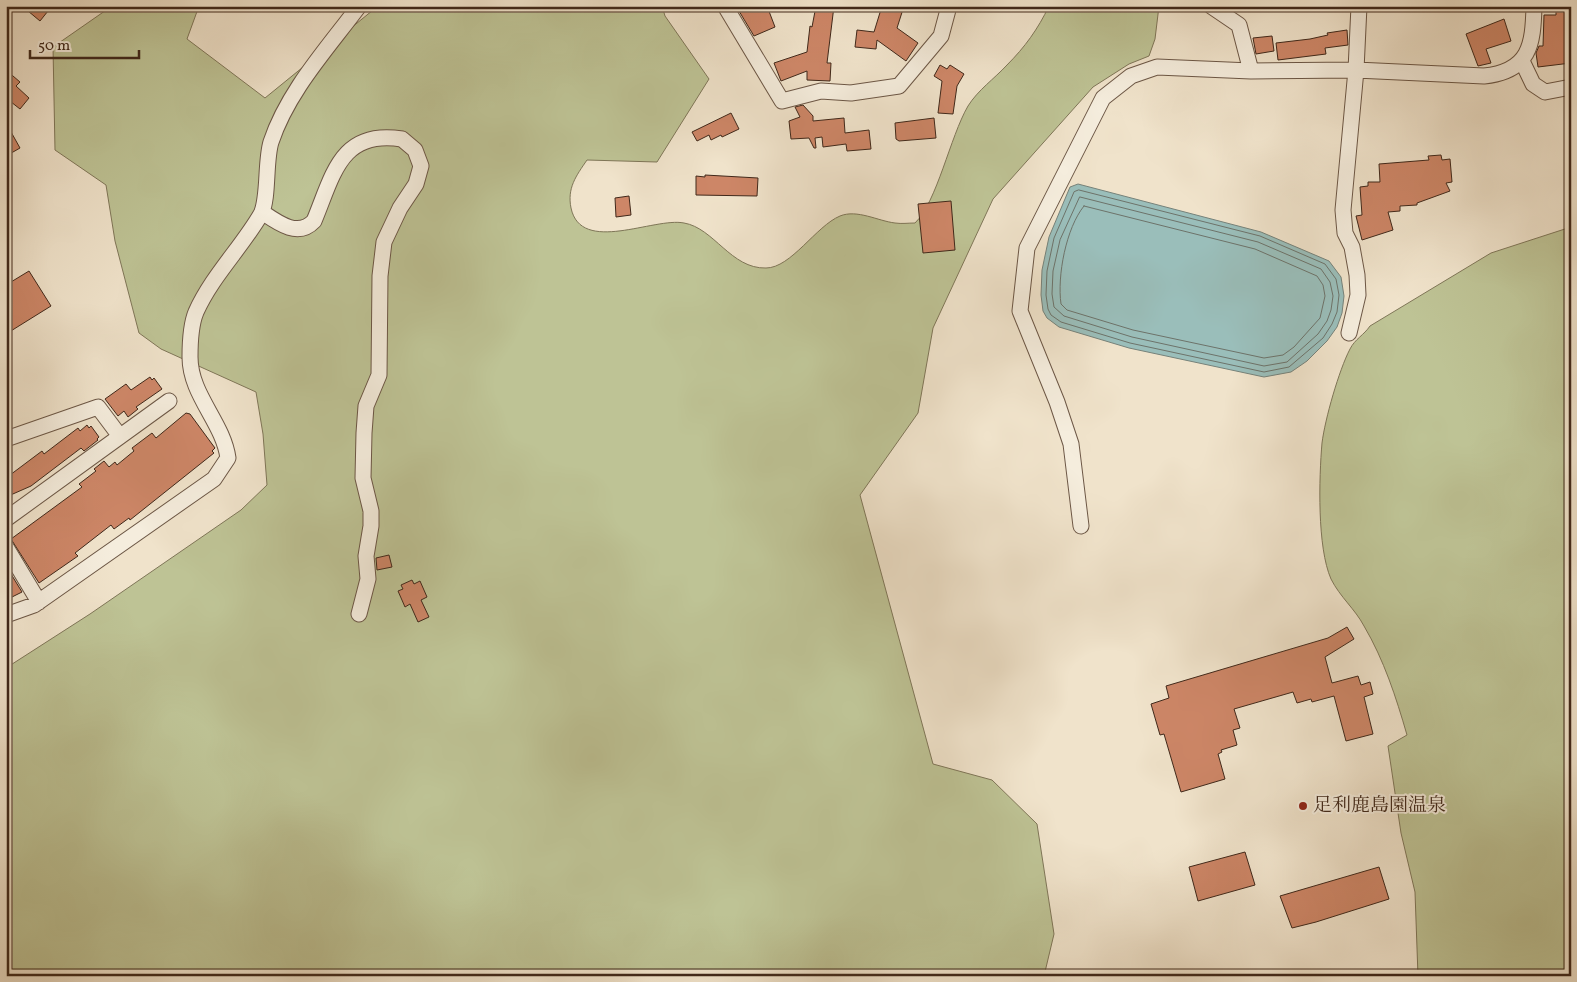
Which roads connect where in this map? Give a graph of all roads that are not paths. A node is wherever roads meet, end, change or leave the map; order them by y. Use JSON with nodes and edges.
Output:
{"nodes":[{"id":1,"x":359,"y":6,"type":"edge"},
{"id":2,"x":725,"y":6,"type":"edge"},
{"id":3,"x":949,"y":6,"type":"edge"},
{"id":4,"x":1211,"y":6,"type":"edge"},
{"id":5,"x":1359,"y":6,"type":"edge"},
{"id":6,"x":1534,"y":6,"type":"edge"},
{"id":7,"x":1522,"y":61,"type":"junction"},
{"id":8,"x":1356,"y":70,"type":"junction"},
{"id":9,"x":1251,"y":71,"type":"junction"},
{"id":10,"x":1571,"y":87,"type":"edge"},
{"id":11,"x":262,"y":212,"type":"junction"},
{"id":12,"x":1349,"y":333,"type":"dead end"},
{"id":13,"x":169,"y":401,"type":"dead end"},
{"id":14,"x":120,"y":436,"type":"junction"},
{"id":15,"x":6,"y":439,"type":"edge"},
{"id":16,"x":6,"y":519,"type":"edge"},
{"id":17,"x":1081,"y":526,"type":"dead end"},
{"id":18,"x":6,"y":548,"type":"edge"},
{"id":19,"x":39,"y":602,"type":"junction"},
{"id":20,"x":360,"y":614,"type":"dead end"},
{"id":21,"x":6,"y":615,"type":"edge"}],
"edges":[{"from":1,"to":11,"type":"street"},
{"from":2,"to":3,"type":"street"},
{"from":4,"to":9,"type":"street"},
{"from":5,"to":8,"type":"street"},
{"from":6,"to":7,"type":"street"},
{"from":7,"to":8,"type":"street"},
{"from":7,"to":10,"type":"street"},
{"from":8,"to":9,"type":"street"},
{"from":8,"to":12,"type":"street"},
{"from":9,"to":17,"type":"street"},
{"from":11,"to":19,"type":"street"},
{"from":11,"to":20,"type":"street"},
{"from":13,"to":14,"type":"street"},
{"from":14,"to":15,"type":"street"},
{"from":14,"to":16,"type":"street"},
{"from":18,"to":19,"type":"street"},
{"from":19,"to":21,"type":"street"}]}
